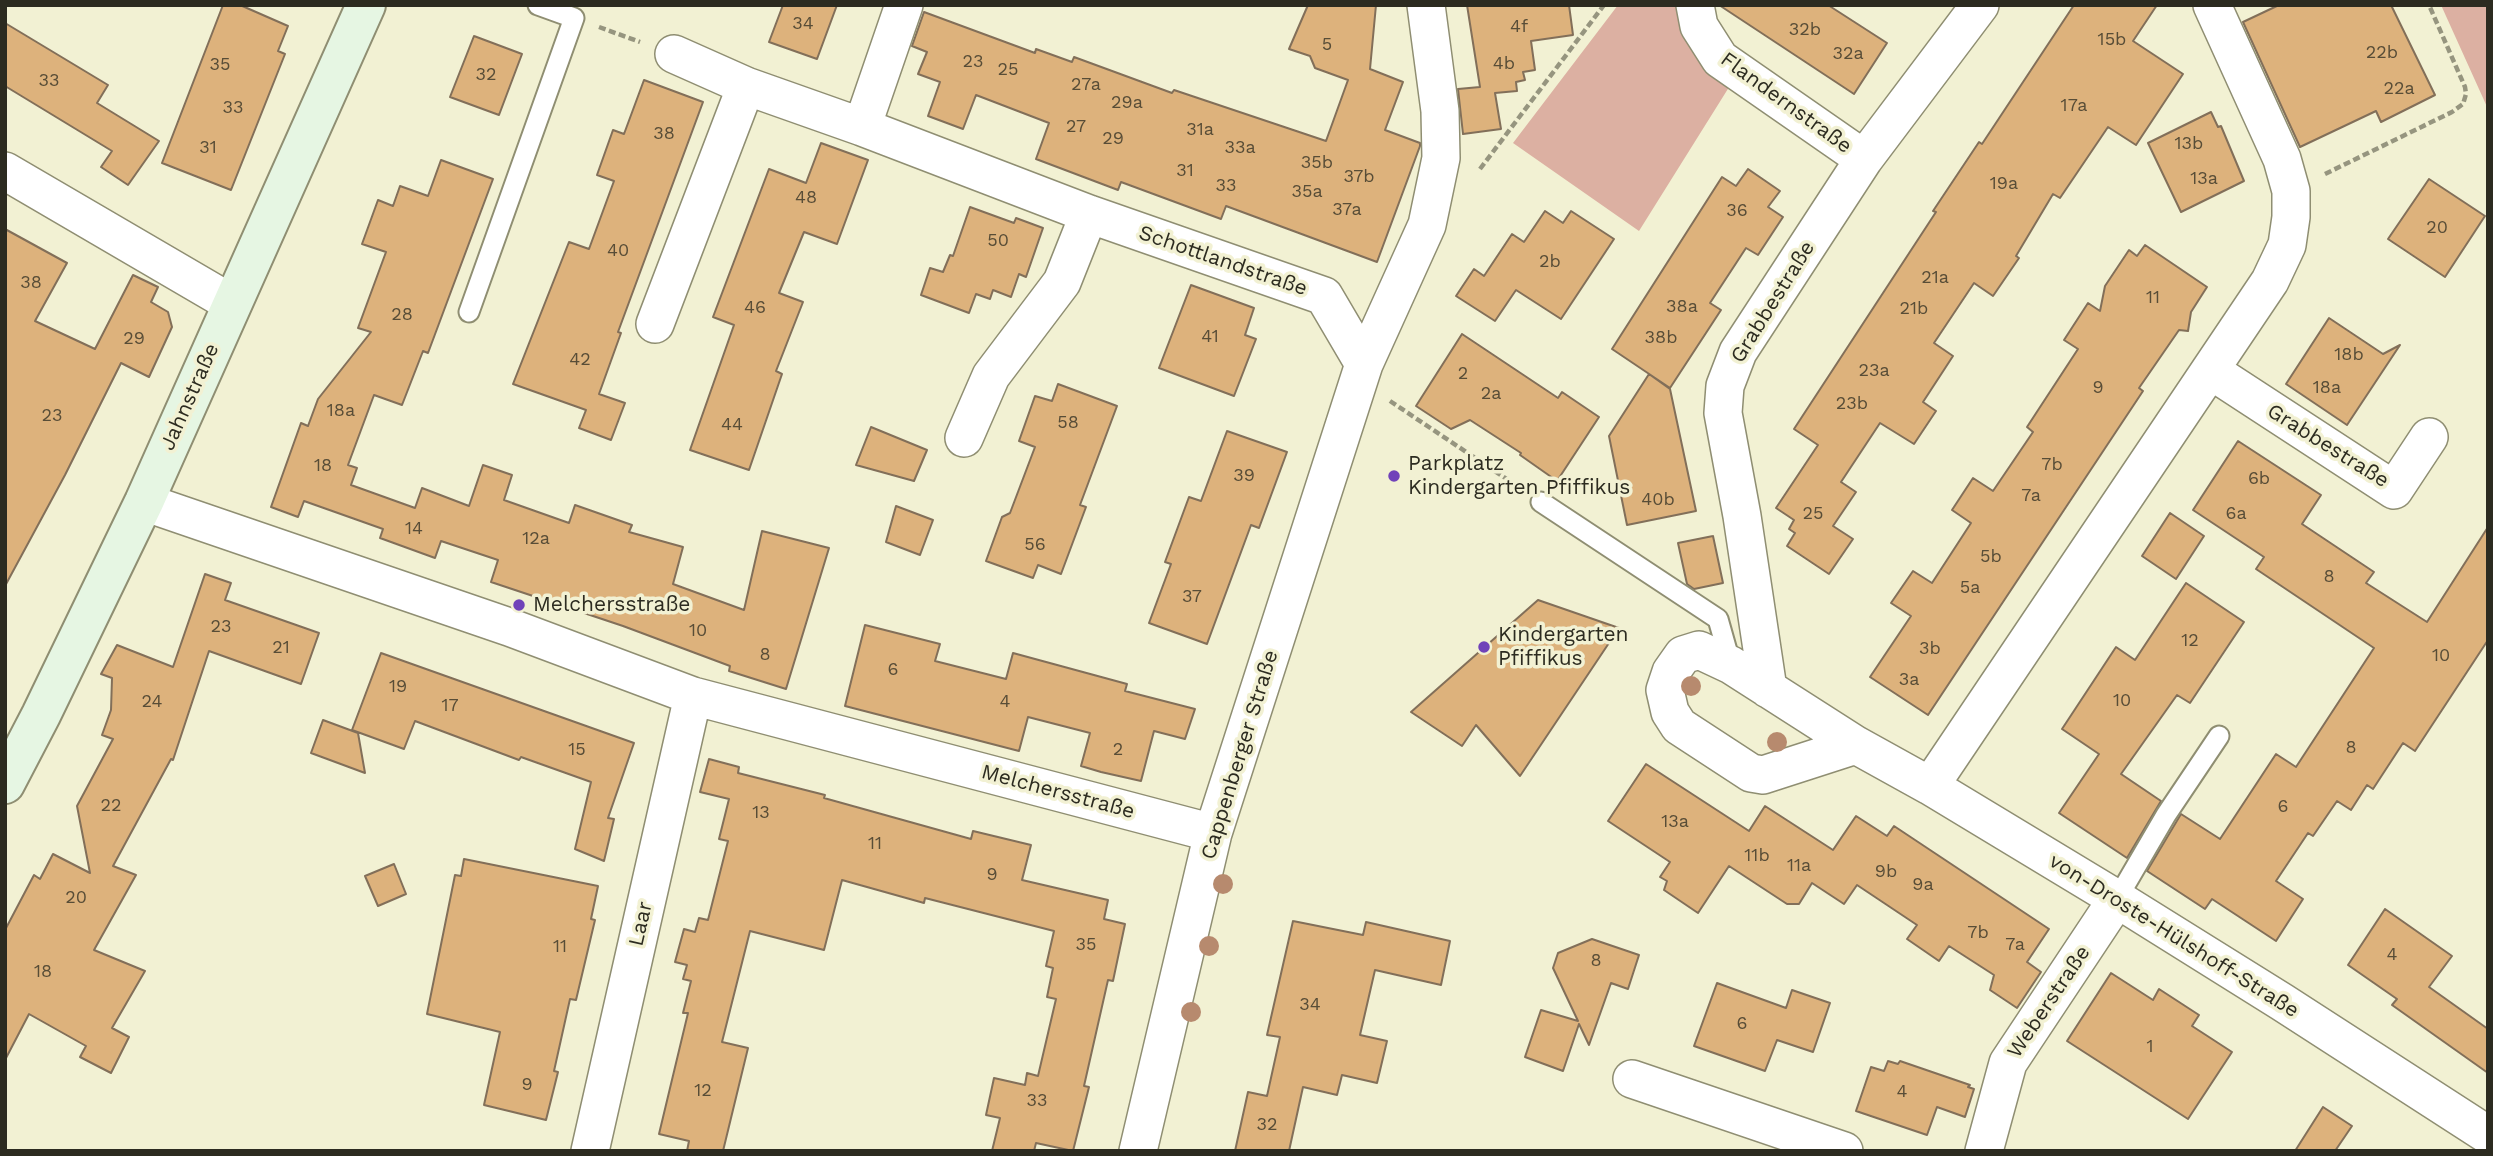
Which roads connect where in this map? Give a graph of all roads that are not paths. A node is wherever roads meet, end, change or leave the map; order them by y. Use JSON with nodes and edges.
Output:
{"nodes":[{"id":1,"x":366,"y":5,"type":"edge"},
{"id":2,"x":538,"y":5,"type":"edge"},
{"id":3,"x":904,"y":5,"type":"edge"},
{"id":4,"x":1426,"y":5,"type":"edge"},
{"id":5,"x":1695,"y":5,"type":"edge"},
{"id":6,"x":1980,"y":5,"type":"edge"},
{"id":7,"x":2212,"y":5,"type":"edge"},
{"id":8,"x":674,"y":54,"type":"road end"},
{"id":9,"x":746,"y":86,"type":"junction"},
{"id":10,"x":862,"y":127,"type":"junction"},
{"id":11,"x":1864,"y":159,"type":"junction"},
{"id":12,"x":5,"y":171,"type":"edge"},
{"id":13,"x":1089,"y":214,"type":"junction"},
{"id":14,"x":232,"y":303,"type":"junction"},
{"id":15,"x":469,"y":312,"type":"dead end"},
{"id":16,"x":655,"y":324,"type":"dead end"},
{"id":17,"x":1364,"y":365,"type":"junction"},
{"id":18,"x":2210,"y":370,"type":"junction"},
{"id":19,"x":2429,"y":437,"type":"dead end"},
{"id":20,"x":964,"y":438,"type":"dead end"},
{"id":21,"x":144,"y":502,"type":"junction"},
{"id":22,"x":1541,"y":502,"type":"road end"},
{"id":23,"x":1731,"y":665,"type":"junction"},
{"id":24,"x":1768,"y":690,"type":"junction"},
{"id":25,"x":693,"y":696,"type":"junction"},
{"id":26,"x":2219,"y":736,"type":"dead end"},
{"id":27,"x":1856,"y":745,"type":"junction"},
{"id":28,"x":5,"y":784,"type":"edge"},
{"id":29,"x":1930,"y":786,"type":"junction"},
{"id":30,"x":1213,"y":833,"type":"junction"},
{"id":31,"x":2117,"y":899,"type":"junction"},
{"id":32,"x":1632,"y":1079,"type":"dead end"},
{"id":33,"x":2488,"y":1135,"type":"edge"},
{"id":34,"x":590,"y":1151,"type":"edge"},
{"id":35,"x":1138,"y":1151,"type":"edge"},
{"id":36,"x":1844,"y":1151,"type":"edge"},
{"id":37,"x":1984,"y":1151,"type":"edge"}],
"edges":[{"from":1,"to":14,"type":"street","name":"Jahnstraße"},
{"from":2,"to":15,"type":"lane"},
{"from":3,"to":10,"type":"street"},
{"from":4,"to":17,"type":"street"},
{"from":5,"to":11,"type":"street","name":"Flandernstraße"},
{"from":6,"to":11,"type":"street","name":"Grabbestraße"},
{"from":7,"to":18,"type":"street"},
{"from":8,"to":9,"type":"street","name":"Schottlandstraße"},
{"from":9,"to":10,"type":"street","name":"Schottlandstraße"},
{"from":9,"to":16,"type":"street"},
{"from":10,"to":13,"type":"street","name":"Schottlandstraße"},
{"from":11,"to":24,"type":"street","name":"Grabbestraße"},
{"from":12,"to":14,"type":"street"},
{"from":13,"to":17,"type":"street","name":"Schottlandstraße"},
{"from":13,"to":20,"type":"street"},
{"from":14,"to":21,"type":"street","name":"Jahnstraße"},
{"from":17,"to":30,"type":"street","name":"Cappenberger Straße"},
{"from":18,"to":19,"type":"street","name":"Grabbestraße"},
{"from":18,"to":29,"type":"street"},
{"from":21,"to":25,"type":"street","name":"Melchersstraße"},
{"from":21,"to":28,"type":"street","name":"Jahnstraße"},
{"from":22,"to":23,"type":"lane"},
{"from":23,"to":24,"type":"street","name":"von-Droste-Hülshoff-Straße"},
{"from":23,"to":27,"type":"street","name":"von-Droste-Hülshoff-Straße"},
{"from":24,"to":27,"type":"street","name":"von-Droste-Hülshoff-Straße"},
{"from":25,"to":30,"type":"street","name":"Melchersstraße"},
{"from":25,"to":34,"type":"street","name":"Laar"},
{"from":26,"to":31,"type":"lane"},
{"from":27,"to":29,"type":"street","name":"von-Droste-Hülshoff-Straße"},
{"from":29,"to":31,"type":"street","name":"von-Droste-Hülshoff-Straße"},
{"from":30,"to":35,"type":"street","name":"Cappenberger Straße"},
{"from":31,"to":33,"type":"street","name":"von-Droste-Hülshoff-Straße"},
{"from":31,"to":37,"type":"street","name":"Weberstraße"},
{"from":32,"to":36,"type":"street"}]}
